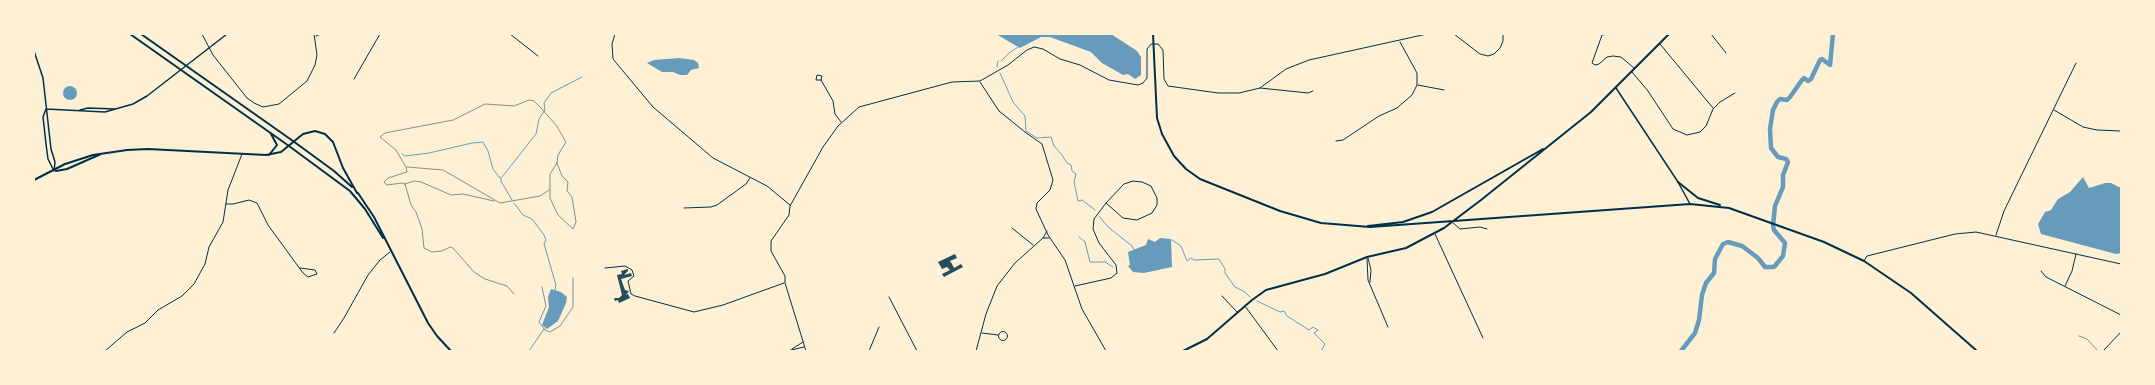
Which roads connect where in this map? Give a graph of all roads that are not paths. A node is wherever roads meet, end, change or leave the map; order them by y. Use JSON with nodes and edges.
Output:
{"nodes":[{"id":1,"x":130,"y":34,"type":"edge"},
{"id":2,"x":141,"y":34,"type":"edge"},
{"id":3,"x":202,"y":34,"type":"edge"},
{"id":4,"x":228,"y":34,"type":"edge"},
{"id":5,"x":314,"y":34,"type":"edge"},
{"id":6,"x":321,"y":34,"type":"edge"},
{"id":7,"x":380,"y":34,"type":"edge"},
{"id":8,"x":510,"y":34,"type":"edge"},
{"id":9,"x":615,"y":34,"type":"edge"},
{"id":10,"x":1153,"y":34,"type":"edge"},
{"id":11,"x":1427,"y":34,"type":"edge"},
{"id":12,"x":1454,"y":34,"type":"edge"},
{"id":13,"x":1503,"y":34,"type":"edge"},
{"id":14,"x":1609,"y":34,"type":"edge"},
{"id":15,"x":1669,"y":34,"type":"edge"},
{"id":16,"x":1711,"y":34,"type":"edge"},
{"id":17,"x":315,"y":36,"type":"junction"},
{"id":18,"x":1400,"y":41,"type":"junction"},
{"id":19,"x":1660,"y":43,"type":"junction"},
{"id":20,"x":1154,"y":44,"type":"junction"},
{"id":21,"x":209,"y":49,"type":"junction"},
{"id":22,"x":34,"y":51,"type":"edge"},
{"id":23,"x":1726,"y":52,"type":"dead end"},
{"id":24,"x":538,"y":56,"type":"dead end"},
{"id":25,"x":2076,"y":63,"type":"dead end"},
{"id":26,"x":1634,"y":69,"type":"junction"},
{"id":27,"x":1631,"y":71,"type":"junction"},
{"id":28,"x":354,"y":79,"type":"dead end"},
{"id":29,"x":821,"y":80,"type":"dead end"},
{"id":30,"x":980,"y":81,"type":"junction"},
{"id":31,"x":1417,"y":85,"type":"junction"},
{"id":32,"x":1260,"y":88,"type":"junction"},
{"id":33,"x":1616,"y":88,"type":"junction"},
{"id":34,"x":1444,"y":90,"type":"dead end"},
{"id":35,"x":1313,"y":91,"type":"dead end"},
{"id":36,"x":1735,"y":93,"type":"dead end"},
{"id":37,"x":46,"y":109,"type":"junction"},
{"id":38,"x":116,"y":109,"type":"junction"},
{"id":39,"x":1713,"y":109,"type":"junction"},
{"id":40,"x":80,"y":110,"type":"junction"},
{"id":41,"x":2054,"y":110,"type":"junction"},
{"id":42,"x":842,"y":123,"type":"junction"},
{"id":43,"x":2121,"y":131,"type":"edge"},
{"id":44,"x":269,"y":132,"type":"junction"},
{"id":45,"x":293,"y":141,"type":"junction"},
{"id":46,"x":1336,"y":141,"type":"dead end"},
{"id":47,"x":1551,"y":144,"type":"junction"},
{"id":48,"x":289,"y":146,"type":"junction"},
{"id":49,"x":102,"y":154,"type":"junction"},
{"id":50,"x":242,"y":154,"type":"junction"},
{"id":51,"x":269,"y":154,"type":"junction"},
{"id":52,"x":54,"y":171,"type":"junction"},
{"id":53,"x":750,"y":177,"type":"junction"},
{"id":54,"x":34,"y":180,"type":"edge"},
{"id":55,"x":1678,"y":182,"type":"junction"},
{"id":56,"x":357,"y":193,"type":"junction"},
{"id":57,"x":225,"y":204,"type":"junction"},
{"id":58,"x":1106,"y":204,"type":"junction"},
{"id":59,"x":1690,"y":204,"type":"junction"},
{"id":60,"x":790,"y":206,"type":"junction"},
{"id":61,"x":684,"y":208,"type":"dead end"},
{"id":62,"x":1729,"y":208,"type":"junction"},
{"id":63,"x":1452,"y":222,"type":"junction"},
{"id":64,"x":1355,"y":227,"type":"junction"},
{"id":65,"x":1012,"y":228,"type":"dead end"},
{"id":66,"x":1487,"y":229,"type":"dead end"},
{"id":67,"x":1047,"y":231,"type":"junction"},
{"id":68,"x":1435,"y":234,"type":"junction"},
{"id":69,"x":1996,"y":235,"type":"junction"},
{"id":70,"x":1044,"y":238,"type":"junction"},
{"id":71,"x":1051,"y":238,"type":"junction"},
{"id":72,"x":385,"y":241,"type":"junction"},
{"id":73,"x":1034,"y":245,"type":"junction"},
{"id":74,"x":391,"y":251,"type":"junction"},
{"id":75,"x":2076,"y":254,"type":"junction"},
{"id":76,"x":1367,"y":257,"type":"junction"},
{"id":77,"x":1864,"y":261,"type":"junction"},
{"id":78,"x":2121,"y":264,"type":"edge"},
{"id":79,"x":300,"y":268,"type":"junction"},
{"id":80,"x":604,"y":268,"type":"dead end"},
{"id":81,"x":2041,"y":271,"type":"dead end"},
{"id":82,"x":785,"y":283,"type":"junction"},
{"id":83,"x":1074,"y":286,"type":"junction"},
{"id":84,"x":2064,"y":286,"type":"junction"},
{"id":85,"x":1222,"y":296,"type":"dead end"},
{"id":86,"x":890,"y":297,"type":"dead end"},
{"id":87,"x":1245,"y":306,"type":"junction"},
{"id":88,"x":1238,"y":312,"type":"junction"},
{"id":89,"x":2121,"y":315,"type":"edge"},
{"id":90,"x":879,"y":327,"type":"dead end"},
{"id":91,"x":1388,"y":328,"type":"dead end"},
{"id":92,"x":981,"y":332,"type":"junction"},
{"id":93,"x":2121,"y":332,"type":"edge"},
{"id":94,"x":334,"y":333,"type":"dead end"},
{"id":95,"x":999,"y":336,"type":"junction"},
{"id":96,"x":2079,"y":336,"type":"dead end"},
{"id":97,"x":1483,"y":338,"type":"dead end"},
{"id":98,"x":803,"y":342,"type":"junction"},
{"id":99,"x":805,"y":347,"type":"junction"},
{"id":100,"x":792,"y":350,"type":"junction"},
{"id":101,"x":105,"y":351,"type":"edge"},
{"id":102,"x":451,"y":351,"type":"edge"},
{"id":103,"x":787,"y":351,"type":"edge"},
{"id":104,"x":806,"y":351,"type":"edge"},
{"id":105,"x":869,"y":351,"type":"edge"},
{"id":106,"x":917,"y":351,"type":"edge"},
{"id":107,"x":976,"y":351,"type":"edge"},
{"id":108,"x":1106,"y":351,"type":"edge"},
{"id":109,"x":1183,"y":351,"type":"edge"},
{"id":110,"x":1278,"y":351,"type":"edge"},
{"id":111,"x":1977,"y":351,"type":"edge"},
{"id":112,"x":2098,"y":351,"type":"edge"},
{"id":113,"x":2102,"y":351,"type":"edge"}],
"edges":[{"from":1,"to":44,"type":"main road"},
{"from":2,"to":45,"type":"main road"},
{"from":3,"to":21,"type":"street"},
{"from":4,"to":21,"type":"main road"},
{"from":5,"to":17,"type":"street"},
{"from":6,"to":17,"type":"street"},
{"from":7,"to":28,"type":"street"},
{"from":8,"to":24,"type":"street"},
{"from":9,"to":53,"type":"street"},
{"from":10,"to":20,"type":"main road"},
{"from":11,"to":18,"type":"street"},
{"from":12,"to":13,"type":"street"},
{"from":14,"to":26,"type":"street"},
{"from":15,"to":19,"type":"main road"},
{"from":16,"to":23,"type":"street"},
{"from":17,"to":21,"type":"street"},
{"from":18,"to":31,"type":"street"},
{"from":18,"to":32,"type":"street"},
{"from":19,"to":26,"type":"main road"},
{"from":19,"to":39,"type":"street"},
{"from":20,"to":30,"type":"street"},
{"from":20,"to":32,"type":"street"},
{"from":20,"to":64,"type":"main road"},
{"from":21,"to":38,"type":"main road"},
{"from":22,"to":37,"type":"main road"},
{"from":25,"to":41,"type":"street"},
{"from":26,"to":27,"type":"main road"},
{"from":27,"to":33,"type":"main road"},
{"from":27,"to":39,"type":"street"},
{"from":29,"to":42,"type":"street"},
{"from":30,"to":42,"type":"street"},
{"from":30,"to":67,"type":"street"},
{"from":31,"to":34,"type":"street"},
{"from":31,"to":46,"type":"street"},
{"from":32,"to":35,"type":"street"},
{"from":33,"to":47,"type":"main road"},
{"from":33,"to":55,"type":"main road"},
{"from":36,"to":39,"type":"street"},
{"from":37,"to":40,"type":"main road"},
{"from":37,"to":52,"type":"main road"},
{"from":37,"to":52,"type":"main road"},
{"from":38,"to":40,"type":"main road"},
{"from":38,"to":40,"type":"main road"},
{"from":41,"to":43,"type":"street"},
{"from":41,"to":69,"type":"street"},
{"from":42,"to":60,"type":"street"},
{"from":44,"to":48,"type":"main road"},
{"from":44,"to":51,"type":"main road"},
{"from":45,"to":48,"type":"main road"},
{"from":45,"to":56,"type":"main road"},
{"from":45,"to":56,"type":"main road"},
{"from":47,"to":63,"type":"main road"},
{"from":47,"to":64,"type":"main road"},
{"from":48,"to":51,"type":"main road"},
{"from":48,"to":72,"type":"main road"},
{"from":49,"to":50,"type":"main road"},
{"from":49,"to":52,"type":"main road"},
{"from":49,"to":52,"type":"main road"},
{"from":50,"to":51,"type":"main road"},
{"from":50,"to":57,"type":"street"},
{"from":52,"to":54,"type":"main road"},
{"from":53,"to":60,"type":"street"},
{"from":53,"to":61,"type":"street"},
{"from":55,"to":59,"type":"main road"},
{"from":55,"to":62,"type":"main road"},
{"from":56,"to":72,"type":"main road"},
{"from":57,"to":79,"type":"street"},
{"from":57,"to":101,"type":"street"},
{"from":58,"to":58,"type":"street"},
{"from":58,"to":83,"type":"street"},
{"from":59,"to":62,"type":"main road"},
{"from":59,"to":64,"type":"main road"},
{"from":60,"to":82,"type":"street"},
{"from":62,"to":77,"type":"main road"},
{"from":63,"to":66,"type":"street"},
{"from":63,"to":68,"type":"main road"},
{"from":65,"to":73,"type":"street"},
{"from":67,"to":70,"type":"street"},
{"from":67,"to":71,"type":"street"},
{"from":68,"to":76,"type":"main road"},
{"from":68,"to":97,"type":"street"},
{"from":69,"to":75,"type":"street"},
{"from":69,"to":77,"type":"street"},
{"from":70,"to":71,"type":"street"},
{"from":70,"to":73,"type":"street"},
{"from":71,"to":83,"type":"street"},
{"from":72,"to":74,"type":"main road"},
{"from":73,"to":92,"type":"street"},
{"from":74,"to":94,"type":"street"},
{"from":74,"to":102,"type":"main road"},
{"from":75,"to":78,"type":"street"},
{"from":75,"to":84,"type":"street"},
{"from":76,"to":87,"type":"main road"},
{"from":76,"to":91,"type":"street"},
{"from":77,"to":111,"type":"main road"},
{"from":79,"to":79,"type":"street"},
{"from":80,"to":82,"type":"street"},
{"from":81,"to":84,"type":"street"},
{"from":82,"to":98,"type":"street"},
{"from":83,"to":108,"type":"street"},
{"from":84,"to":89,"type":"street"},
{"from":85,"to":88,"type":"street"},
{"from":86,"to":106,"type":"street"},
{"from":87,"to":88,"type":"main road"},
{"from":87,"to":110,"type":"street"},
{"from":88,"to":109,"type":"main road"},
{"from":90,"to":105,"type":"street"},
{"from":92,"to":95,"type":"street"},
{"from":92,"to":107,"type":"street"},
{"from":93,"to":113,"type":"street"},
{"from":95,"to":95,"type":"street"},
{"from":96,"to":112,"type":"lane"},
{"from":98,"to":99,"type":"street"},
{"from":98,"to":100,"type":"street"},
{"from":99,"to":100,"type":"street"},
{"from":99,"to":104,"type":"street"},
{"from":100,"to":103,"type":"street"}]}
